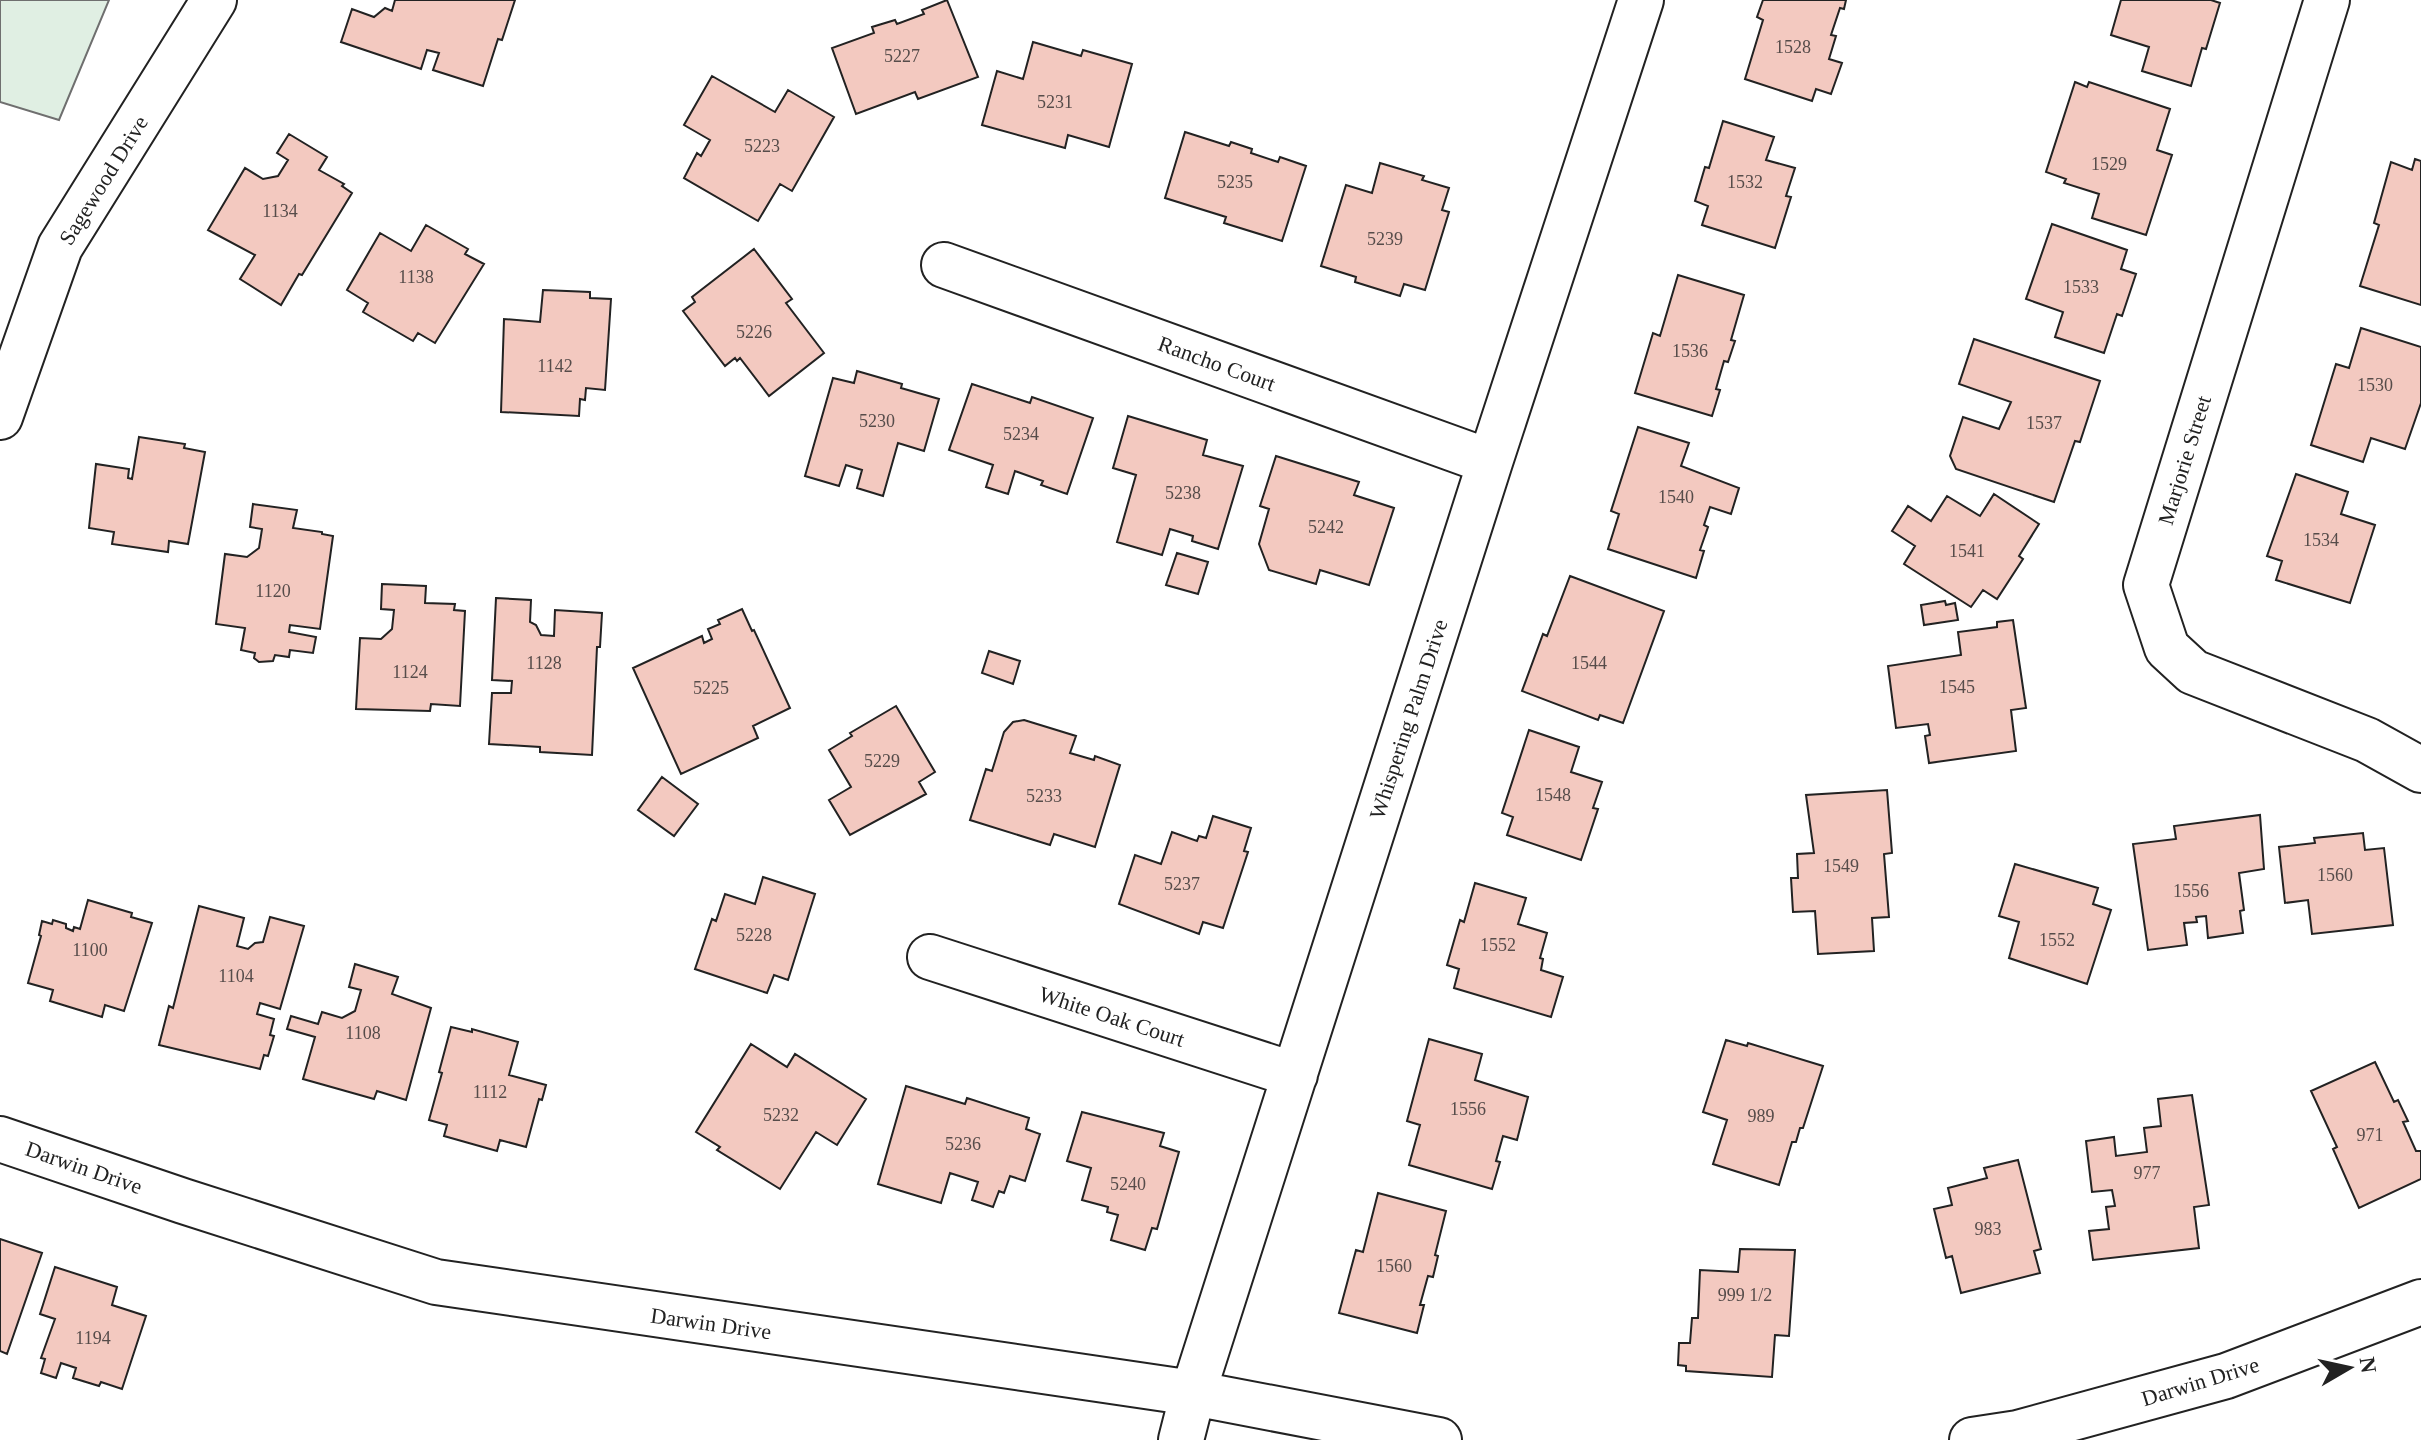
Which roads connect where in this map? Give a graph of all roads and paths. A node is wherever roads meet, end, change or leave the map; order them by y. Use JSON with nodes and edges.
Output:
{"nodes":[{"id":1,"x":214,"y":0,"type":"edge"},
{"id":2,"x":1641,"y":0,"type":"edge"},
{"id":3,"x":2327,"y":0,"type":"edge"},
{"id":4,"x":944,"y":265,"type":"dead end"},
{"id":5,"x":0,"y":417,"type":"edge"},
{"id":6,"x":1490,"y":462,"type":"junction"},
{"id":7,"x":2421,"y":770,"type":"edge"},
{"id":8,"x":930,"y":957,"type":"dead end"},
{"id":9,"x":1295,"y":1075,"type":"junction"},
{"id":10,"x":0,"y":1139,"type":"edge"},
{"id":11,"x":2421,"y":1302,"type":"edge"},
{"id":12,"x":1193,"y":1393,"type":"junction"},
{"id":13,"x":1181,"y":1440,"type":"edge"},
{"id":14,"x":1439,"y":1440,"type":"edge"},
{"id":15,"x":1972,"y":1440,"type":"edge"}],
"edges":[{"from":1,"to":5,"type":"street","name":"Sagewood Drive"},
{"from":2,"to":6,"type":"street","name":"Whispering Palm Drive"},
{"from":3,"to":7,"type":"street","name":"Marjorie Street"},
{"from":4,"to":6,"type":"street","name":"Rancho Court"},
{"from":6,"to":9,"type":"street","name":"Whispering Palm Drive"},
{"from":8,"to":9,"type":"street","name":"White Oak Court"},
{"from":9,"to":12,"type":"street","name":"Whispering Palm Drive"},
{"from":10,"to":12,"type":"street","name":"Darwin Drive"},
{"from":11,"to":15,"type":"street","name":"Darwin Drive"},
{"from":12,"to":13,"type":"street","name":"Whispering Palm Drive"},
{"from":12,"to":14,"type":"street","name":"Darwin Drive"}]}
